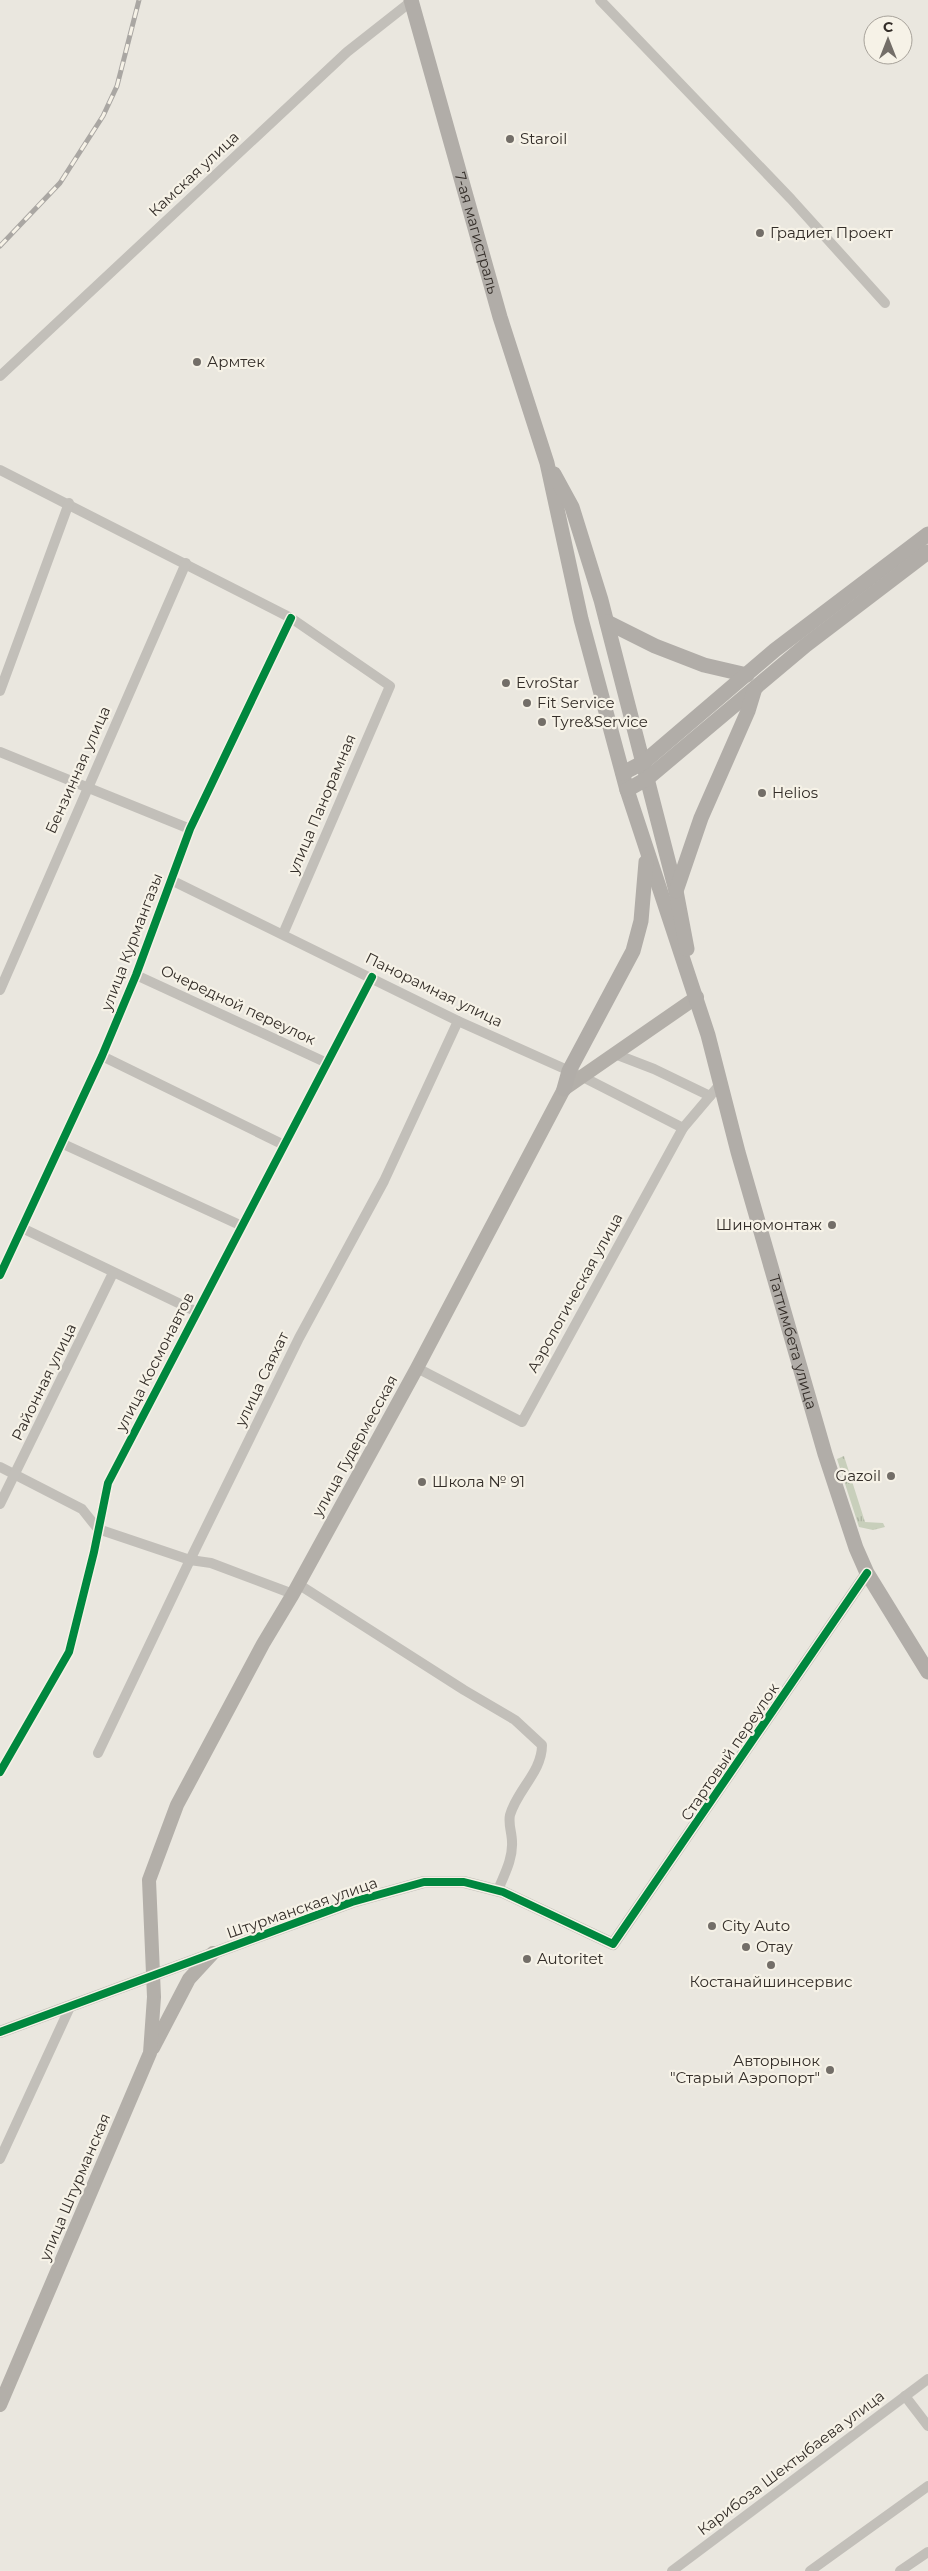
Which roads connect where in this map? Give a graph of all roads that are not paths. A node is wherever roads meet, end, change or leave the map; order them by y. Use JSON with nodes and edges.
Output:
{"nodes":[{"id":1,"x":412,"y":0,"type":"edge"},
{"id":2,"x":600,"y":0,"type":"edge"},
{"id":3,"x":885,"y":302,"type":"dead end"},
{"id":4,"x":0,"y":376,"type":"edge"},
{"id":5,"x":547,"y":463,"type":"junction"},
{"id":6,"x":0,"y":470,"type":"edge"},
{"id":7,"x":68,"y":504,"type":"junction"},
{"id":8,"x":928,"y":534,"type":"edge"},
{"id":9,"x":928,"y":552,"type":"edge"},
{"id":10,"x":186,"y":563,"type":"junction"},
{"id":11,"x":291,"y":618,"type":"junction"},
{"id":12,"x":607,"y":622,"type":"junction"},
{"id":13,"x":752,"y":681,"type":"junction"},
{"id":14,"x":0,"y":691,"type":"edge"},
{"id":15,"x":0,"y":752,"type":"edge"},
{"id":16,"x":644,"y":762,"type":"junction"},
{"id":17,"x":623,"y":773,"type":"junction"},
{"id":18,"x":648,"y":778,"type":"junction"},
{"id":19,"x":87,"y":786,"type":"junction"},
{"id":20,"x":627,"y":790,"type":"junction"},
{"id":21,"x":190,"y":828,"type":"junction"},
{"id":22,"x":647,"y":856,"type":"junction"},
{"id":23,"x":171,"y":880,"type":"junction"},
{"id":24,"x":676,"y":891,"type":"junction"},
{"id":25,"x":283,"y":934,"type":"junction"},
{"id":26,"x":136,"y":975,"type":"junction"},
{"id":27,"x":372,"y":977,"type":"junction"},
{"id":28,"x":0,"y":990,"type":"edge"},
{"id":29,"x":697,"y":997,"type":"junction"},
{"id":30,"x":458,"y":1021,"type":"junction"},
{"id":31,"x":615,"y":1054,"type":"junction"},
{"id":32,"x":102,"y":1056,"type":"junction"},
{"id":33,"x":327,"y":1062,"type":"junction"},
{"id":34,"x":576,"y":1074,"type":"junction"},
{"id":35,"x":722,"y":1082,"type":"junction"},
{"id":36,"x":564,"y":1089,"type":"joint"},
{"id":37,"x":710,"y":1096,"type":"junction"},
{"id":38,"x":683,"y":1128,"type":"junction"},
{"id":39,"x":61,"y":1142,"type":"junction"},
{"id":40,"x":284,"y":1145,"type":"junction"},
{"id":41,"x":242,"y":1226,"type":"junction"},
{"id":42,"x":22,"y":1228,"type":"junction"},
{"id":43,"x":113,"y":1273,"type":"junction"},
{"id":44,"x":0,"y":1275,"type":"edge"},
{"id":45,"x":196,"y":1312,"type":"junction"},
{"id":46,"x":417,"y":1368,"type":"junction"},
{"id":47,"x":0,"y":1467,"type":"edge"},
{"id":48,"x":15,"y":1475,"type":"junction"},
{"id":49,"x":0,"y":1504,"type":"edge"},
{"id":50,"x":98,"y":1530,"type":"junction"},
{"id":51,"x":190,"y":1560,"type":"junction"},
{"id":52,"x":867,"y":1573,"type":"junction"},
{"id":53,"x":296,"y":1589,"type":"junction"},
{"id":54,"x":928,"y":1672,"type":"edge"},
{"id":55,"x":98,"y":1753,"type":"dead end"},
{"id":56,"x":0,"y":1772,"type":"edge"},
{"id":57,"x":498,"y":1890,"type":"junction"},
{"id":58,"x":613,"y":1944,"type":"joint"},
{"id":59,"x":213,"y":1953,"type":"junction"},
{"id":60,"x":154,"y":1975,"type":"junction"},
{"id":61,"x":70,"y":2007,"type":"junction"},
{"id":62,"x":0,"y":2032,"type":"edge"},
{"id":63,"x":149,"y":2055,"type":"junction"},
{"id":64,"x":0,"y":2159,"type":"edge"},
{"id":65,"x":928,"y":2380,"type":"edge"},
{"id":66,"x":904,"y":2396,"type":"junction"},
{"id":67,"x":0,"y":2406,"type":"edge"},
{"id":68,"x":928,"y":2426,"type":"edge"},
{"id":69,"x":928,"y":2486,"type":"edge"},
{"id":70,"x":928,"y":2552,"type":"edge"},
{"id":71,"x":672,"y":2571,"type":"edge"},
{"id":72,"x":810,"y":2571,"type":"edge"},
{"id":73,"x":900,"y":2571,"type":"edge"}],
"edges":[{"from":1,"to":4,"type":"street","name":"Камская улица"},
{"from":1,"to":5,"type":"main road","name":"7-ая магистраль"},
{"from":2,"to":3,"type":"street"},
{"from":5,"to":12,"type":"main road"},
{"from":5,"to":17,"type":"main road"},
{"from":6,"to":7,"type":"street"},
{"from":7,"to":10,"type":"street"},
{"from":7,"to":14,"type":"street"},
{"from":8,"to":13,"type":"main road"},
{"from":9,"to":13,"type":"main road"},
{"from":10,"to":11,"type":"street"},
{"from":10,"to":19,"type":"street","name":"Бензинная улица"},
{"from":11,"to":21,"type":"street","name":"улица Курмангазы"},
{"from":11,"to":25,"type":"street","name":"улица Панорамная"},
{"from":12,"to":13,"type":"main road"},
{"from":12,"to":16,"type":"main road"},
{"from":13,"to":16,"type":"main road"},
{"from":13,"to":18,"type":"main road"},
{"from":13,"to":24,"type":"main road"},
{"from":15,"to":19,"type":"street"},
{"from":16,"to":17,"type":"main road"},
{"from":16,"to":18,"type":"main road"},
{"from":17,"to":20,"type":"main road"},
{"from":18,"to":20,"type":"main road"},
{"from":18,"to":24,"type":"main road"},
{"from":19,"to":21,"type":"street"},
{"from":19,"to":28,"type":"street","name":"Бензинная улица"},
{"from":20,"to":22,"type":"main road"},
{"from":21,"to":23,"type":"street","name":"улица Курмангазы"},
{"from":22,"to":29,"type":"main road"},
{"from":22,"to":34,"type":"main road"},
{"from":23,"to":25,"type":"street","name":"Панорамная улица"},
{"from":23,"to":26,"type":"street","name":"улица Курмангазы"},
{"from":24,"to":29,"type":"main road"},
{"from":25,"to":27,"type":"street","name":"Панорамная улица"},
{"from":26,"to":32,"type":"street","name":"улица Курмангазы"},
{"from":26,"to":33,"type":"street","name":"Очередной переулок"},
{"from":27,"to":30,"type":"street","name":"Панорамная улица"},
{"from":27,"to":33,"type":"street","name":"улица Космонавтов"},
{"from":29,"to":31,"type":"main road"},
{"from":29,"to":35,"type":"main road","name":"Таттимбета улица"},
{"from":30,"to":34,"type":"street","name":"Панорамная улица"},
{"from":30,"to":51,"type":"street","name":"улица Саяхат"},
{"from":31,"to":34,"type":"main road"},
{"from":31,"to":37,"type":"street"},
{"from":32,"to":39,"type":"street","name":"улица Курмангазы"},
{"from":32,"to":40,"type":"street"},
{"from":33,"to":40,"type":"street","name":"улица Космонавтов"},
{"from":34,"to":36,"type":"main road"},
{"from":34,"to":38,"type":"street","name":"Панорамная улица"},
{"from":35,"to":37,"type":"street","name":"Аэрологическая улица"},
{"from":35,"to":52,"type":"main road","name":"Таттимбета улица"},
{"from":36,"to":46,"type":"main road","name":"улица Гудермесская"},
{"from":37,"to":38,"type":"street","name":"Аэрологическая улица"},
{"from":38,"to":46,"type":"street","name":"Аэрологическая улица"},
{"from":39,"to":41,"type":"street"},
{"from":39,"to":42,"type":"street","name":"улица Курмангазы"},
{"from":40,"to":41,"type":"street","name":"улица Космонавтов"},
{"from":41,"to":45,"type":"street","name":"улица Космонавтов"},
{"from":42,"to":43,"type":"street"},
{"from":42,"to":44,"type":"street","name":"улица Курмангазы"},
{"from":43,"to":45,"type":"street"},
{"from":43,"to":48,"type":"street","name":"Районная улица"},
{"from":45,"to":50,"type":"street","name":"улица Космонавтов"},
{"from":46,"to":53,"type":"main road","name":"улица Гудермесская"},
{"from":47,"to":48,"type":"street"},
{"from":48,"to":49,"type":"street","name":"Районная улица"},
{"from":48,"to":50,"type":"street"},
{"from":50,"to":51,"type":"street"},
{"from":50,"to":56,"type":"street","name":"улица Космонавтов"},
{"from":51,"to":53,"type":"street"},
{"from":51,"to":55,"type":"street","name":"улица Саяхат"},
{"from":52,"to":54,"type":"main road","name":"Таттимбета улица"},
{"from":52,"to":58,"type":"street","name":"Стартовый переулок"},
{"from":53,"to":57,"type":"street"},
{"from":53,"to":60,"type":"main road","name":"улица Гудермесская"},
{"from":57,"to":58,"type":"street","name":"Штурманская улица"},
{"from":57,"to":59,"type":"street","name":"Штурманская улица"},
{"from":59,"to":60,"type":"street","name":"Штурманская улица"},
{"from":59,"to":63,"type":"main road"},
{"from":60,"to":61,"type":"street","name":"Штурманская улица"},
{"from":60,"to":63,"type":"main road","name":"улица Штурманская"},
{"from":61,"to":62,"type":"street","name":"Штурманская улица"},
{"from":61,"to":64,"type":"street"},
{"from":63,"to":67,"type":"main road","name":"улица Штурманская"},
{"from":65,"to":66,"type":"street","name":"Карибоза Шектыбаева улица"},
{"from":66,"to":68,"type":"street"},
{"from":66,"to":71,"type":"street","name":"Карибоза Шектыбаева улица"},
{"from":69,"to":72,"type":"street"},
{"from":70,"to":73,"type":"street"}]}
